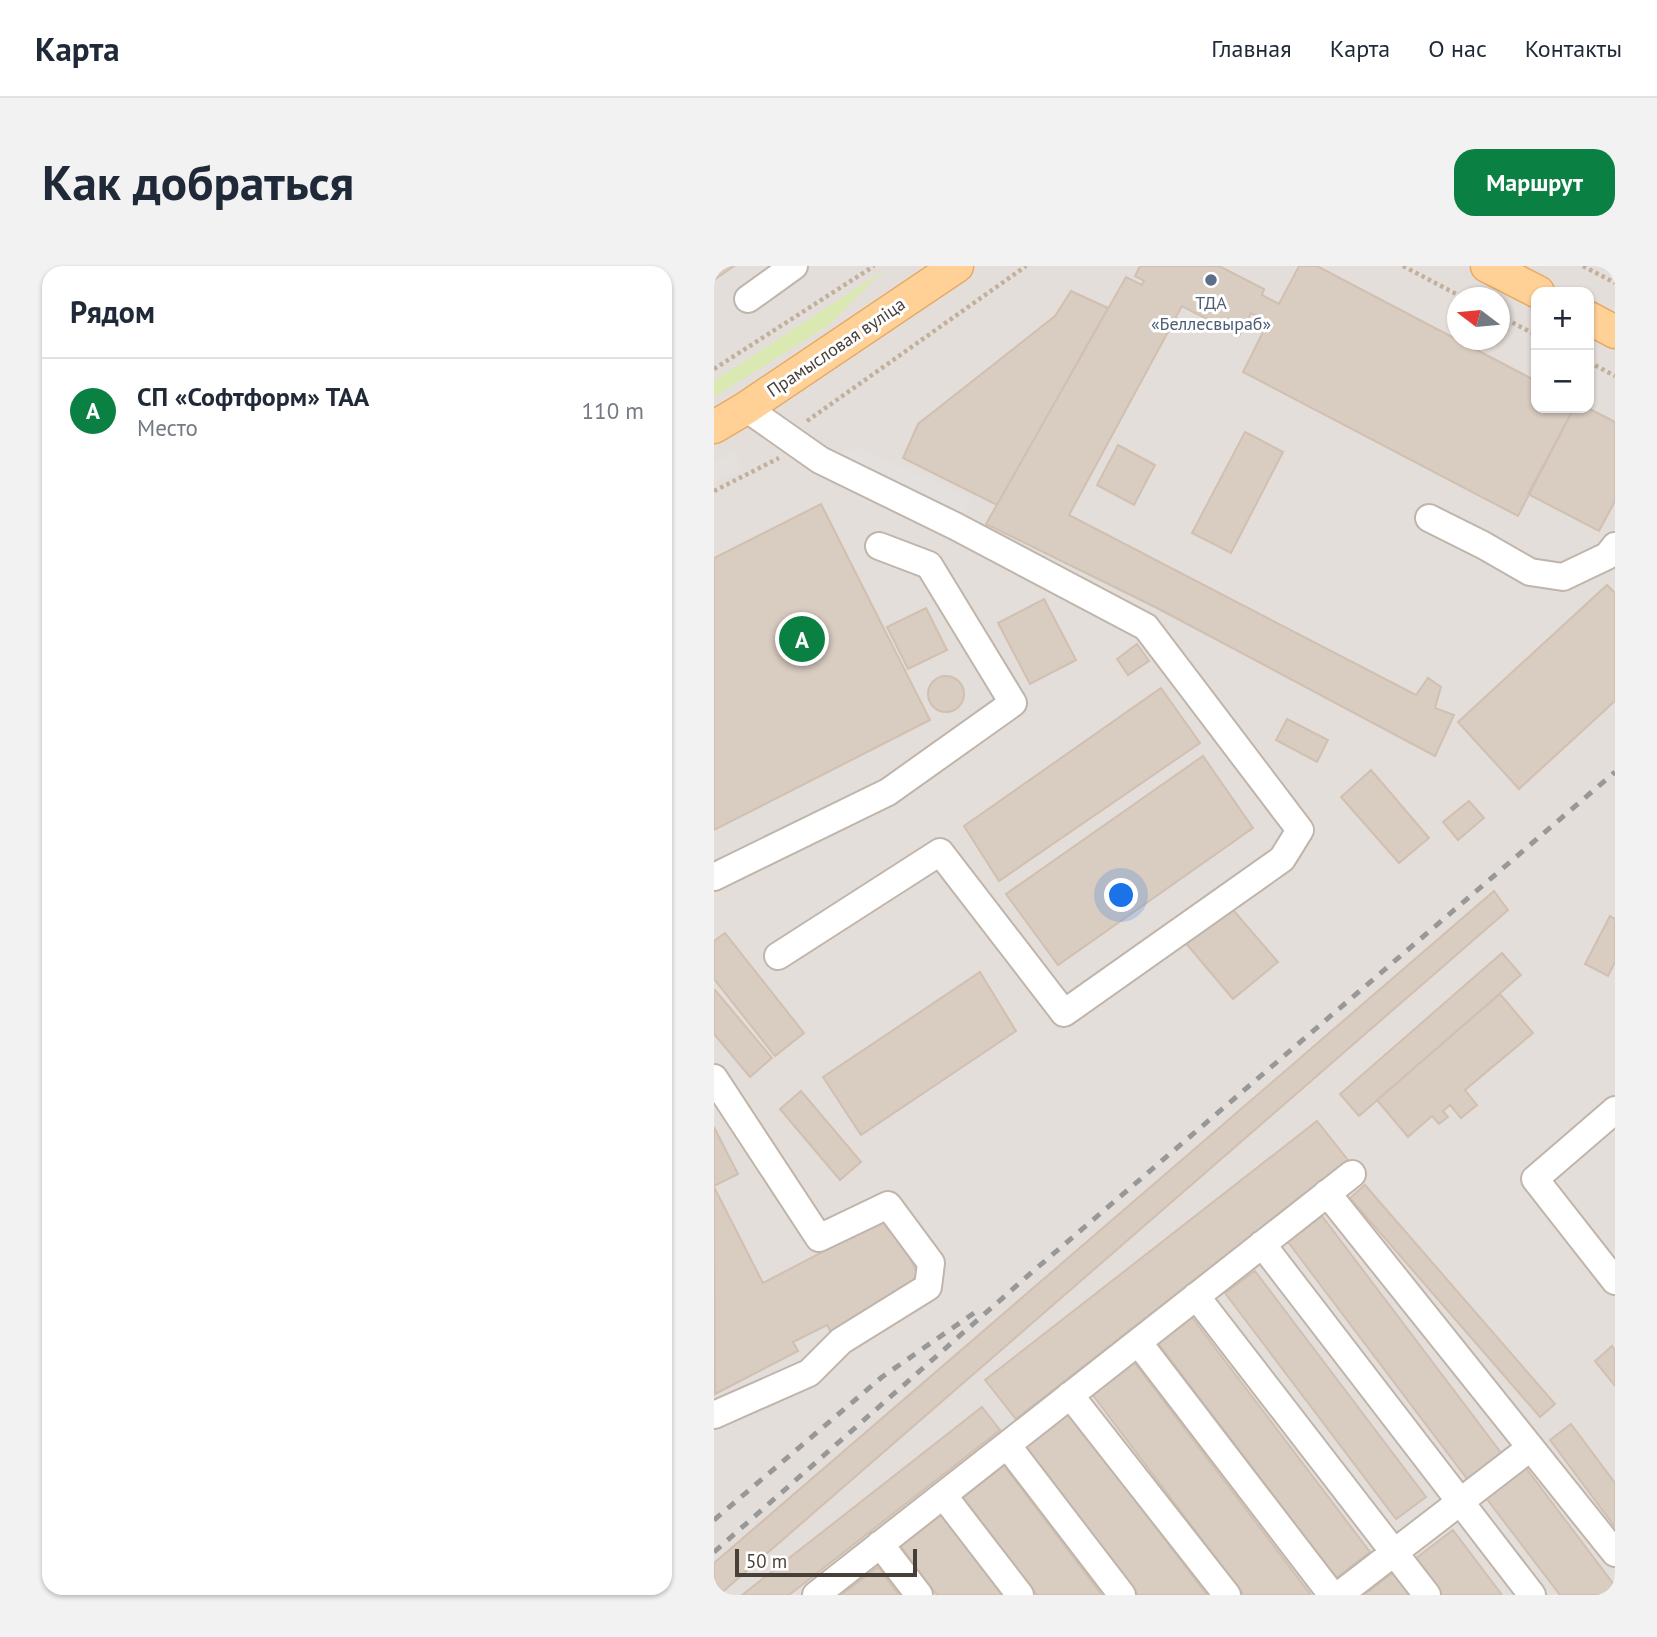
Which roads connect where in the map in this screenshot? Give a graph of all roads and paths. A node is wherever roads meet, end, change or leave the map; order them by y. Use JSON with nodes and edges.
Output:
{"nodes":[{"id":1,"x":794,"y":266,"type":"edge"},
{"id":2,"x":874,"y":266,"type":"edge"},
{"id":3,"x":957,"y":266,"type":"edge"},
{"id":4,"x":1026,"y":266,"type":"edge"},
{"id":5,"x":1403,"y":266,"type":"edge"},
{"id":6,"x":1487,"y":266,"type":"edge"},
{"id":7,"x":1583,"y":266,"type":"edge"},
{"id":8,"x":1615,"y":283,"type":"edge"},
{"id":9,"x":1531,"y":288,"type":"edge"},
{"id":10,"x":1447,"y":289,"type":"edge"},
{"id":11,"x":748,"y":299,"type":"dead end"},
{"id":12,"x":1510,"y":321,"type":"edge"},
{"id":13,"x":1594,"y":321,"type":"edge"},
{"id":14,"x":1531,"y":332,"type":"edge"},
{"id":15,"x":1615,"y":332,"type":"edge"},
{"id":16,"x":1594,"y":365,"type":"edge"},
{"id":17,"x":714,"y":369,"type":"edge"},
{"id":18,"x":1615,"y":376,"type":"edge"},
{"id":19,"x":746,"y":408,"type":"junction"},
{"id":20,"x":714,"y":426,"type":"edge"},
{"id":21,"x":791,"y":439,"type":"junction"},
{"id":22,"x":714,"y":491,"type":"edge"},
{"id":23,"x":1429,"y":518,"type":"dead end"},
{"id":24,"x":878,"y":546,"type":"dead end"},
{"id":25,"x":1615,"y":546,"type":"edge"},
{"id":26,"x":714,"y":877,"type":"edge"},
{"id":27,"x":778,"y":956,"type":"dead end"},
{"id":28,"x":714,"y":1078,"type":"edge"},
{"id":29,"x":1615,"y":1110,"type":"edge"},
{"id":30,"x":1352,"y":1174,"type":"dead end"},
{"id":31,"x":1327,"y":1193,"type":"junction"},
{"id":32,"x":1262,"y":1244,"type":"junction"},
{"id":33,"x":1615,"y":1282,"type":"edge"},
{"id":34,"x":1196,"y":1296,"type":"junction"},
{"id":35,"x":1138,"y":1342,"type":"junction"},
{"id":36,"x":1070,"y":1395,"type":"junction"},
{"id":37,"x":714,"y":1415,"type":"edge"},
{"id":38,"x":1007,"y":1445,"type":"junction"},
{"id":39,"x":1530,"y":1448,"type":"junction"},
{"id":40,"x":943,"y":1495,"type":"junction"},
{"id":41,"x":1460,"y":1502,"type":"junction"},
{"id":42,"x":880,"y":1545,"type":"junction"},
{"id":43,"x":1615,"y":1552,"type":"edge"},
{"id":44,"x":1394,"y":1553,"type":"junction"},
{"id":45,"x":819,"y":1594,"type":"edge"},
{"id":46,"x":919,"y":1595,"type":"edge"},
{"id":47,"x":1020,"y":1595,"type":"edge"},
{"id":48,"x":1122,"y":1595,"type":"edge"},
{"id":49,"x":1227,"y":1595,"type":"edge"},
{"id":50,"x":1332,"y":1595,"type":"edge"},
{"id":51,"x":1339,"y":1595,"type":"edge"},
{"id":52,"x":1427,"y":1595,"type":"edge"},
{"id":53,"x":1532,"y":1595,"type":"edge"}],
"edges":[{"from":1,"to":11,"type":"lane"},
{"from":2,"to":17,"type":"path"},
{"from":3,"to":19,"type":"main road","name":"Прамысловая вуліца"},
{"from":4,"to":21,"type":"path"},
{"from":5,"to":10,"type":"path"},
{"from":6,"to":9,"type":"main road"},
{"from":7,"to":8,"type":"path"},
{"from":12,"to":14,"type":"path"},
{"from":13,"to":15,"type":"main road"},
{"from":16,"to":18,"type":"path"},
{"from":19,"to":20,"type":"main road","name":"Прамысловая вуліца"},
{"from":19,"to":21,"type":"lane"},
{"from":21,"to":22,"type":"path"},
{"from":21,"to":27,"type":"lane"},
{"from":23,"to":25,"type":"lane"},
{"from":24,"to":26,"type":"lane"},
{"from":28,"to":37,"type":"lane"},
{"from":29,"to":33,"type":"lane"},
{"from":30,"to":31,"type":"lane"},
{"from":31,"to":32,"type":"lane"},
{"from":31,"to":39,"type":"lane"},
{"from":32,"to":34,"type":"lane"},
{"from":32,"to":41,"type":"lane"},
{"from":34,"to":35,"type":"lane"},
{"from":34,"to":44,"type":"lane"},
{"from":35,"to":36,"type":"lane"},
{"from":35,"to":50,"type":"lane"},
{"from":36,"to":38,"type":"lane"},
{"from":36,"to":49,"type":"lane"},
{"from":38,"to":40,"type":"lane"},
{"from":38,"to":48,"type":"lane"},
{"from":39,"to":41,"type":"lane"},
{"from":39,"to":43,"type":"lane"},
{"from":40,"to":42,"type":"lane"},
{"from":40,"to":47,"type":"lane"},
{"from":41,"to":44,"type":"lane"},
{"from":41,"to":53,"type":"lane"},
{"from":42,"to":45,"type":"lane"},
{"from":42,"to":46,"type":"lane"},
{"from":44,"to":51,"type":"lane"},
{"from":44,"to":52,"type":"lane"}]}
